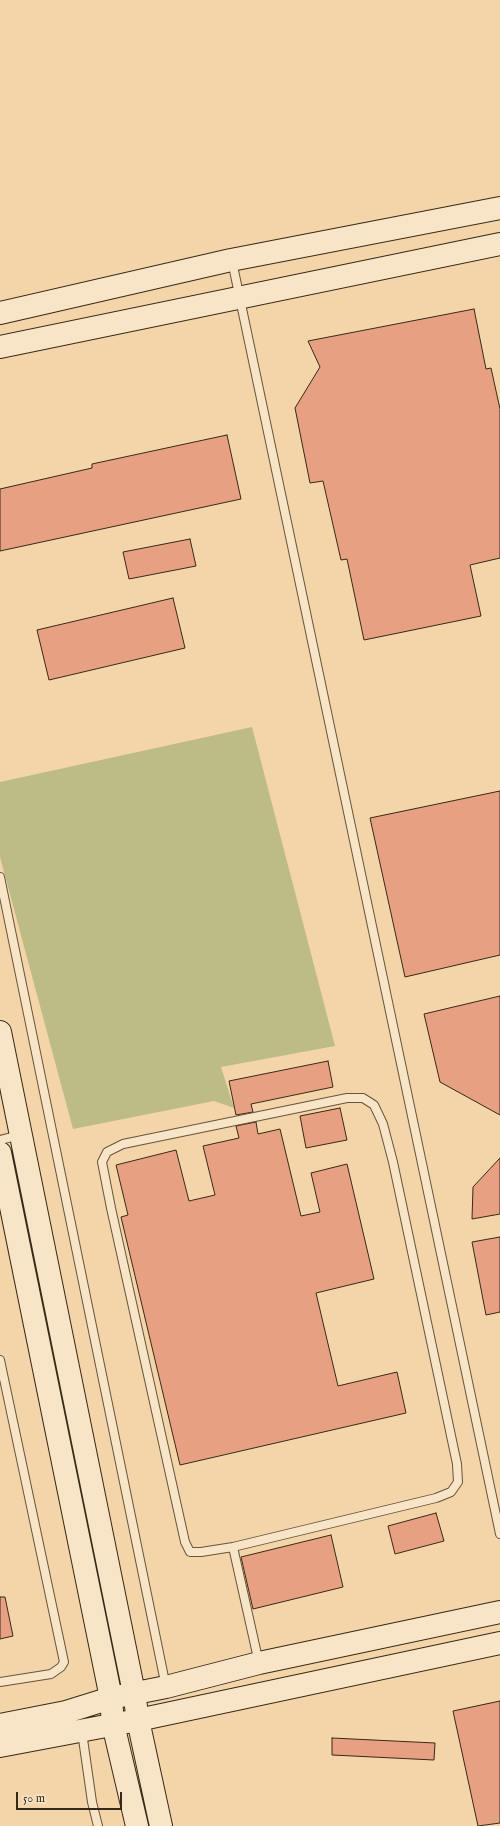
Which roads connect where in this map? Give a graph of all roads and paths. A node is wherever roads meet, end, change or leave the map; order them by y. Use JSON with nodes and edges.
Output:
{"nodes":[{"id":1,"x":500,"y":208,"type":"edge"},
{"id":2,"x":500,"y":244,"type":"edge"},
{"id":3,"x":231,"y":260,"type":"junction"},
{"id":4,"x":240,"y":298,"type":"junction"},
{"id":5,"x":0,"y":313,"type":"edge"},
{"id":6,"x":0,"y":347,"type":"edge"},
{"id":7,"x":0,"y":877,"type":"edge"},
{"id":8,"x":0,"y":1032,"type":"edge"},
{"id":9,"x":21,"y":1135,"type":"junction"},
{"id":10,"x":0,"y":1140,"type":"edge"},
{"id":11,"x":0,"y":1153,"type":"edge"},
{"id":12,"x":0,"y":1360,"type":"edge"},
{"id":13,"x":500,"y":1534,"type":"edge"},
{"id":14,"x":233,"y":1547,"type":"junction"},
{"id":15,"x":500,"y":1612,"type":"edge"},
{"id":16,"x":500,"y":1643,"type":"edge"},
{"id":17,"x":259,"y":1663,"type":"junction"},
{"id":18,"x":0,"y":1682,"type":"edge"},
{"id":19,"x":166,"y":1687,"type":"junction"},
{"id":20,"x":134,"y":1693,"type":"junction"},
{"id":21,"x":111,"y":1698,"type":"junction"},
{"id":22,"x":138,"y":1720,"type":"junction"},
{"id":23,"x":113,"y":1724,"type":"junction"},
{"id":24,"x":0,"y":1725,"type":"edge"},
{"id":25,"x":82,"y":1729,"type":"junction"},
{"id":26,"x":0,"y":1746,"type":"edge"},
{"id":27,"x":98,"y":1826,"type":"edge"},
{"id":28,"x":137,"y":1826,"type":"edge"},
{"id":29,"x":161,"y":1826,"type":"edge"}],
"edges":[{"from":1,"to":3,"type":"street"},
{"from":2,"to":4,"type":"street"},
{"from":3,"to":4,"type":"lane"},
{"from":3,"to":5,"type":"street"},
{"from":4,"to":6,"type":"street"},
{"from":4,"to":13,"type":"lane"},
{"from":7,"to":19,"type":"lane"},
{"from":8,"to":9,"type":"street"},
{"from":9,"to":10,"type":"lane"},
{"from":9,"to":20,"type":"street"},
{"from":11,"to":21,"type":"street"},
{"from":12,"to":18,"type":"lane"},
{"from":14,"to":14,"type":"lane"},
{"from":14,"to":17,"type":"lane"},
{"from":15,"to":17,"type":"street"},
{"from":16,"to":22,"type":"street"},
{"from":17,"to":19,"type":"street"},
{"from":19,"to":20,"type":"street"},
{"from":20,"to":21,"type":"street"},
{"from":20,"to":22,"type":"street"},
{"from":21,"to":23,"type":"street"},
{"from":21,"to":24,"type":"street"},
{"from":22,"to":23,"type":"street"},
{"from":22,"to":29,"type":"street"},
{"from":23,"to":25,"type":"street"},
{"from":23,"to":28,"type":"street"},
{"from":25,"to":26,"type":"street"},
{"from":25,"to":27,"type":"lane"}]}
